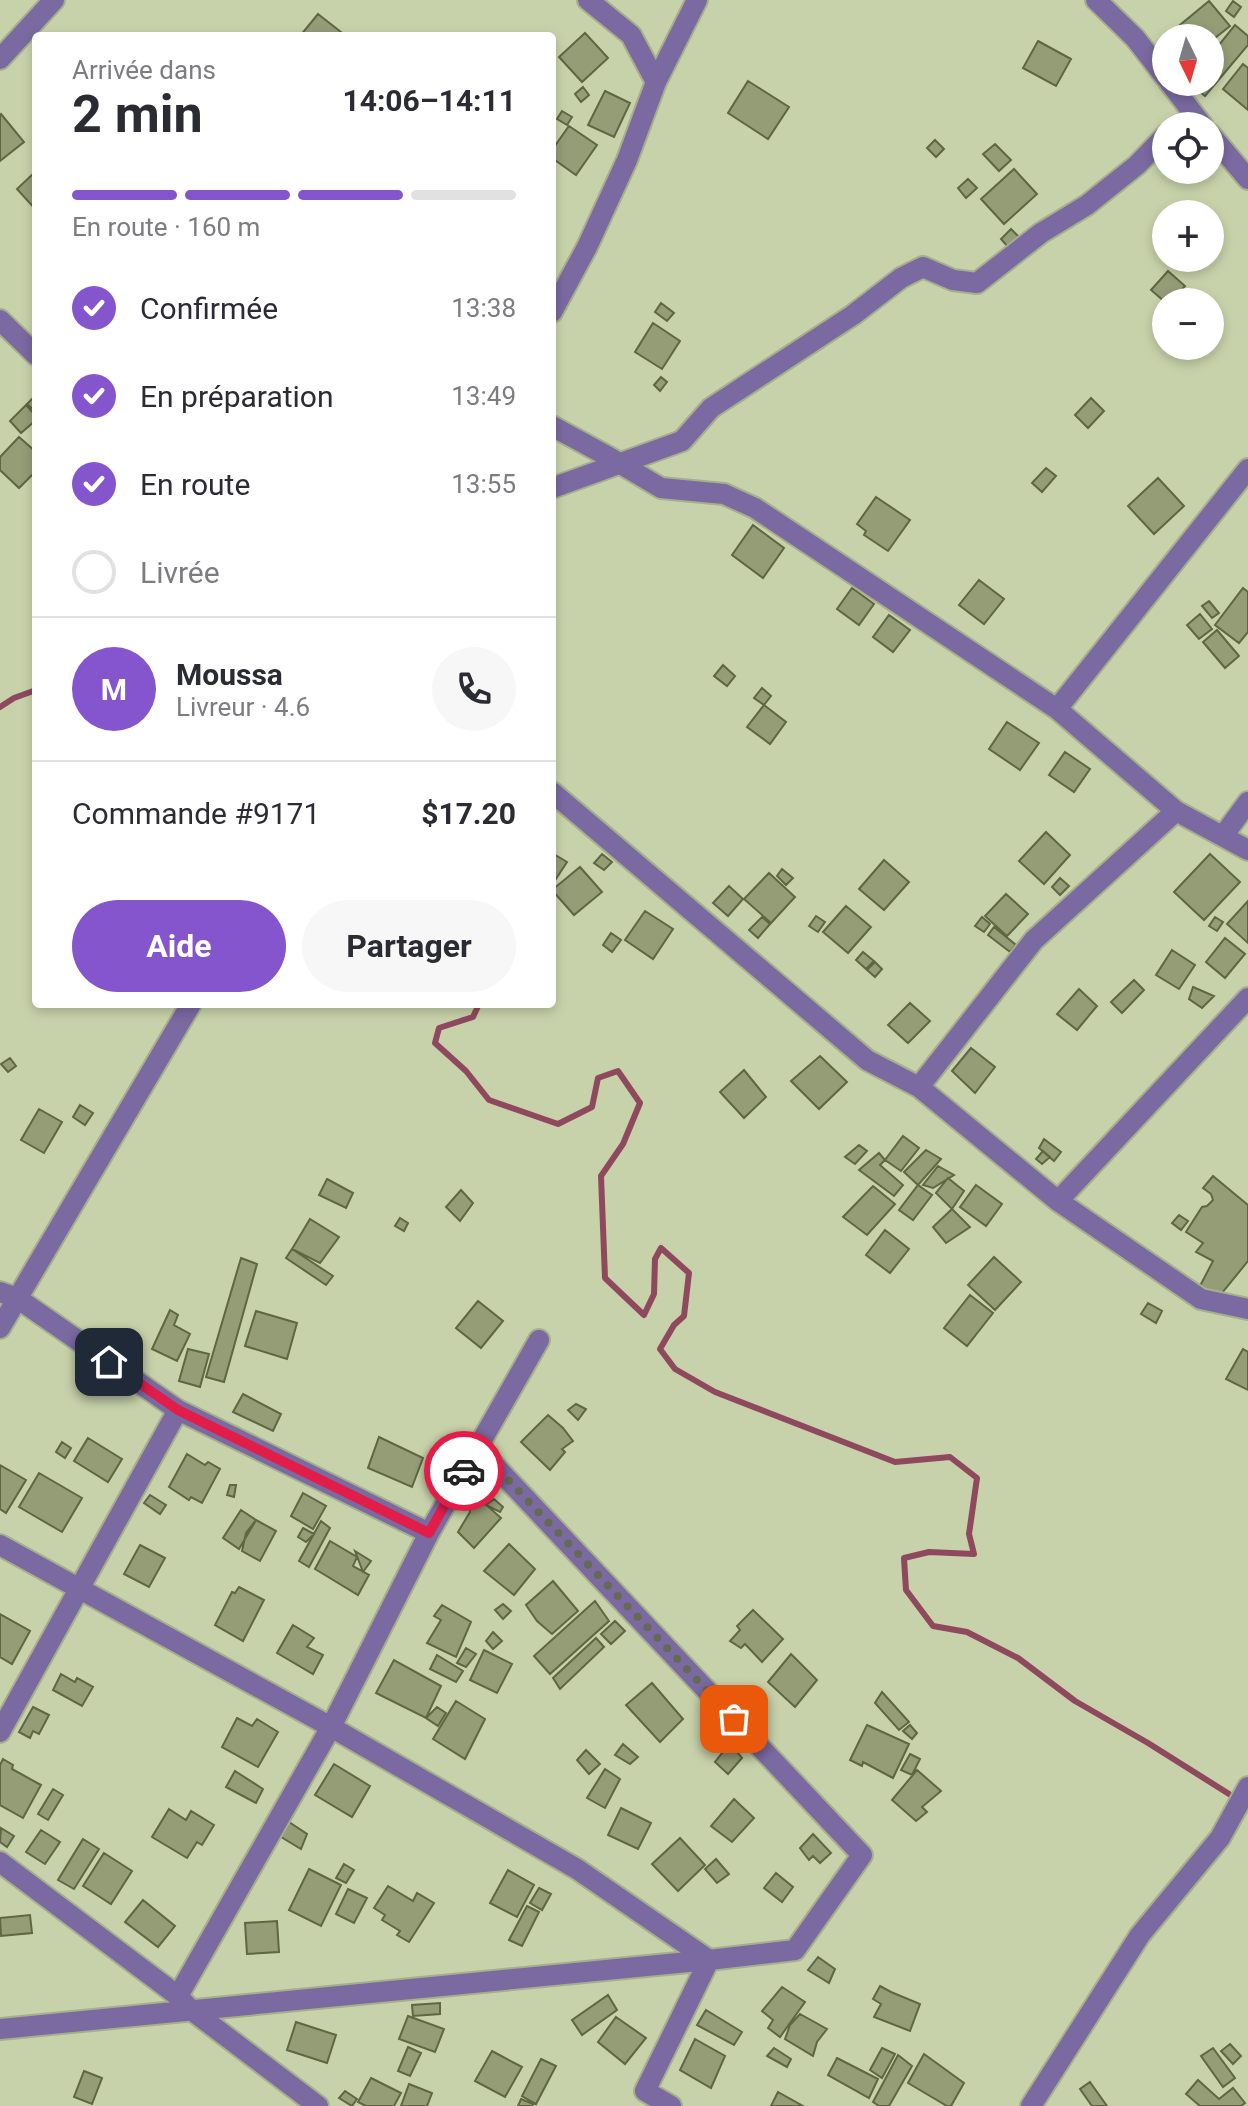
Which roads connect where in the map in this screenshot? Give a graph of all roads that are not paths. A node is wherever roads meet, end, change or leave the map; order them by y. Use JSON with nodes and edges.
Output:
{"nodes":[{"id":1,"x":54,"y":0,"type":"edge"},
{"id":2,"x":588,"y":0,"type":"edge"},
{"id":3,"x":697,"y":0,"type":"edge"},
{"id":4,"x":1096,"y":0,"type":"edge"},
{"id":5,"x":0,"y":59,"type":"edge"},
{"id":6,"x":1152,"y":60,"type":"edge"},
{"id":7,"x":656,"y":82,"type":"junction"},
{"id":8,"x":1180,"y":96,"type":"edge"},
{"id":9,"x":1193,"y":112,"type":"edge"},
{"id":10,"x":1152,"y":149,"type":"edge"},
{"id":11,"x":1224,"y":151,"type":"edge"},
{"id":12,"x":1248,"y":179,"type":"edge"},
{"id":13,"x":556,"y":305,"type":"edge"},
{"id":14,"x":0,"y":320,"type":"edge"},
{"id":15,"x":32,"y":351,"type":"edge"},
{"id":16,"x":556,"y":428,"type":"edge"},
{"id":17,"x":620,"y":463,"type":"junction"},
{"id":18,"x":1248,"y":469,"type":"edge"},
{"id":19,"x":556,"y":487,"type":"edge"},
{"id":20,"x":1057,"y":709,"type":"junction"},
{"id":21,"x":556,"y":795,"type":"edge"},
{"id":22,"x":1248,"y":802,"type":"edge"},
{"id":23,"x":1176,"y":811,"type":"junction"},
{"id":24,"x":1248,"y":830,"type":"edge"},
{"id":25,"x":1223,"y":836,"type":"junction"},
{"id":26,"x":1248,"y":850,"type":"edge"},
{"id":27,"x":1248,"y":998,"type":"edge"},
{"id":28,"x":188,"y":1008,"type":"edge"},
{"id":29,"x":919,"y":1087,"type":"junction"},
{"id":30,"x":1058,"y":1201,"type":"junction"},
{"id":31,"x":9,"y":1295,"type":"edge"},
{"id":32,"x":1248,"y":1309,"type":"edge"},
{"id":33,"x":0,"y":1328,"type":"edge"},
{"id":34,"x":539,"y":1340,"type":"dead end"},
{"id":35,"x":178,"y":1410,"type":"junction"},
{"id":36,"x":478,"y":1448,"type":"junction"},
{"id":37,"x":429,"y":1533,"type":"junction"},
{"id":38,"x":0,"y":1545,"type":"edge"},
{"id":39,"x":79,"y":1589,"type":"junction"},
{"id":40,"x":331,"y":1727,"type":"junction"},
{"id":41,"x":0,"y":1732,"type":"edge"},
{"id":42,"x":1248,"y":1787,"type":"edge"},
{"id":43,"x":0,"y":1862,"type":"edge"},
{"id":44,"x":709,"y":1960,"type":"junction"},
{"id":45,"x":184,"y":2003,"type":"junction"},
{"id":46,"x":0,"y":2029,"type":"edge"},
{"id":47,"x":318,"y":2106,"type":"edge"},
{"id":48,"x":671,"y":2106,"type":"edge"},
{"id":49,"x":1031,"y":2106,"type":"edge"}],
"edges":[{"from":1,"to":5,"type":"street"},
{"from":2,"to":7,"type":"street"},
{"from":3,"to":7,"type":"street"},
{"from":4,"to":6,"type":"street"},
{"from":7,"to":13,"type":"street"},
{"from":8,"to":9,"type":"street"},
{"from":10,"to":17,"type":"street"},
{"from":11,"to":12,"type":"street"},
{"from":14,"to":15,"type":"street"},
{"from":16,"to":17,"type":"street"},
{"from":17,"to":19,"type":"street"},
{"from":17,"to":20,"type":"street"},
{"from":18,"to":20,"type":"street"},
{"from":20,"to":23,"type":"street"},
{"from":21,"to":29,"type":"street"},
{"from":22,"to":25,"type":"street"},
{"from":23,"to":25,"type":"street"},
{"from":23,"to":29,"type":"street"},
{"from":24,"to":25,"type":"street"},
{"from":25,"to":26,"type":"street"},
{"from":27,"to":30,"type":"street"},
{"from":28,"to":31,"type":"street"},
{"from":29,"to":30,"type":"street"},
{"from":30,"to":32,"type":"street"},
{"from":31,"to":33,"type":"street"},
{"from":31,"to":35,"type":"street"},
{"from":34,"to":36,"type":"street"},
{"from":35,"to":37,"type":"street"},
{"from":35,"to":39,"type":"street"},
{"from":36,"to":37,"type":"street"},
{"from":36,"to":44,"type":"street"},
{"from":37,"to":40,"type":"street"},
{"from":38,"to":39,"type":"street"},
{"from":39,"to":40,"type":"street"},
{"from":39,"to":41,"type":"street"},
{"from":40,"to":44,"type":"street"},
{"from":40,"to":45,"type":"street"},
{"from":42,"to":49,"type":"street"},
{"from":43,"to":45,"type":"street"},
{"from":44,"to":45,"type":"street"},
{"from":44,"to":48,"type":"street"},
{"from":45,"to":46,"type":"street"},
{"from":45,"to":47,"type":"street"}]}
